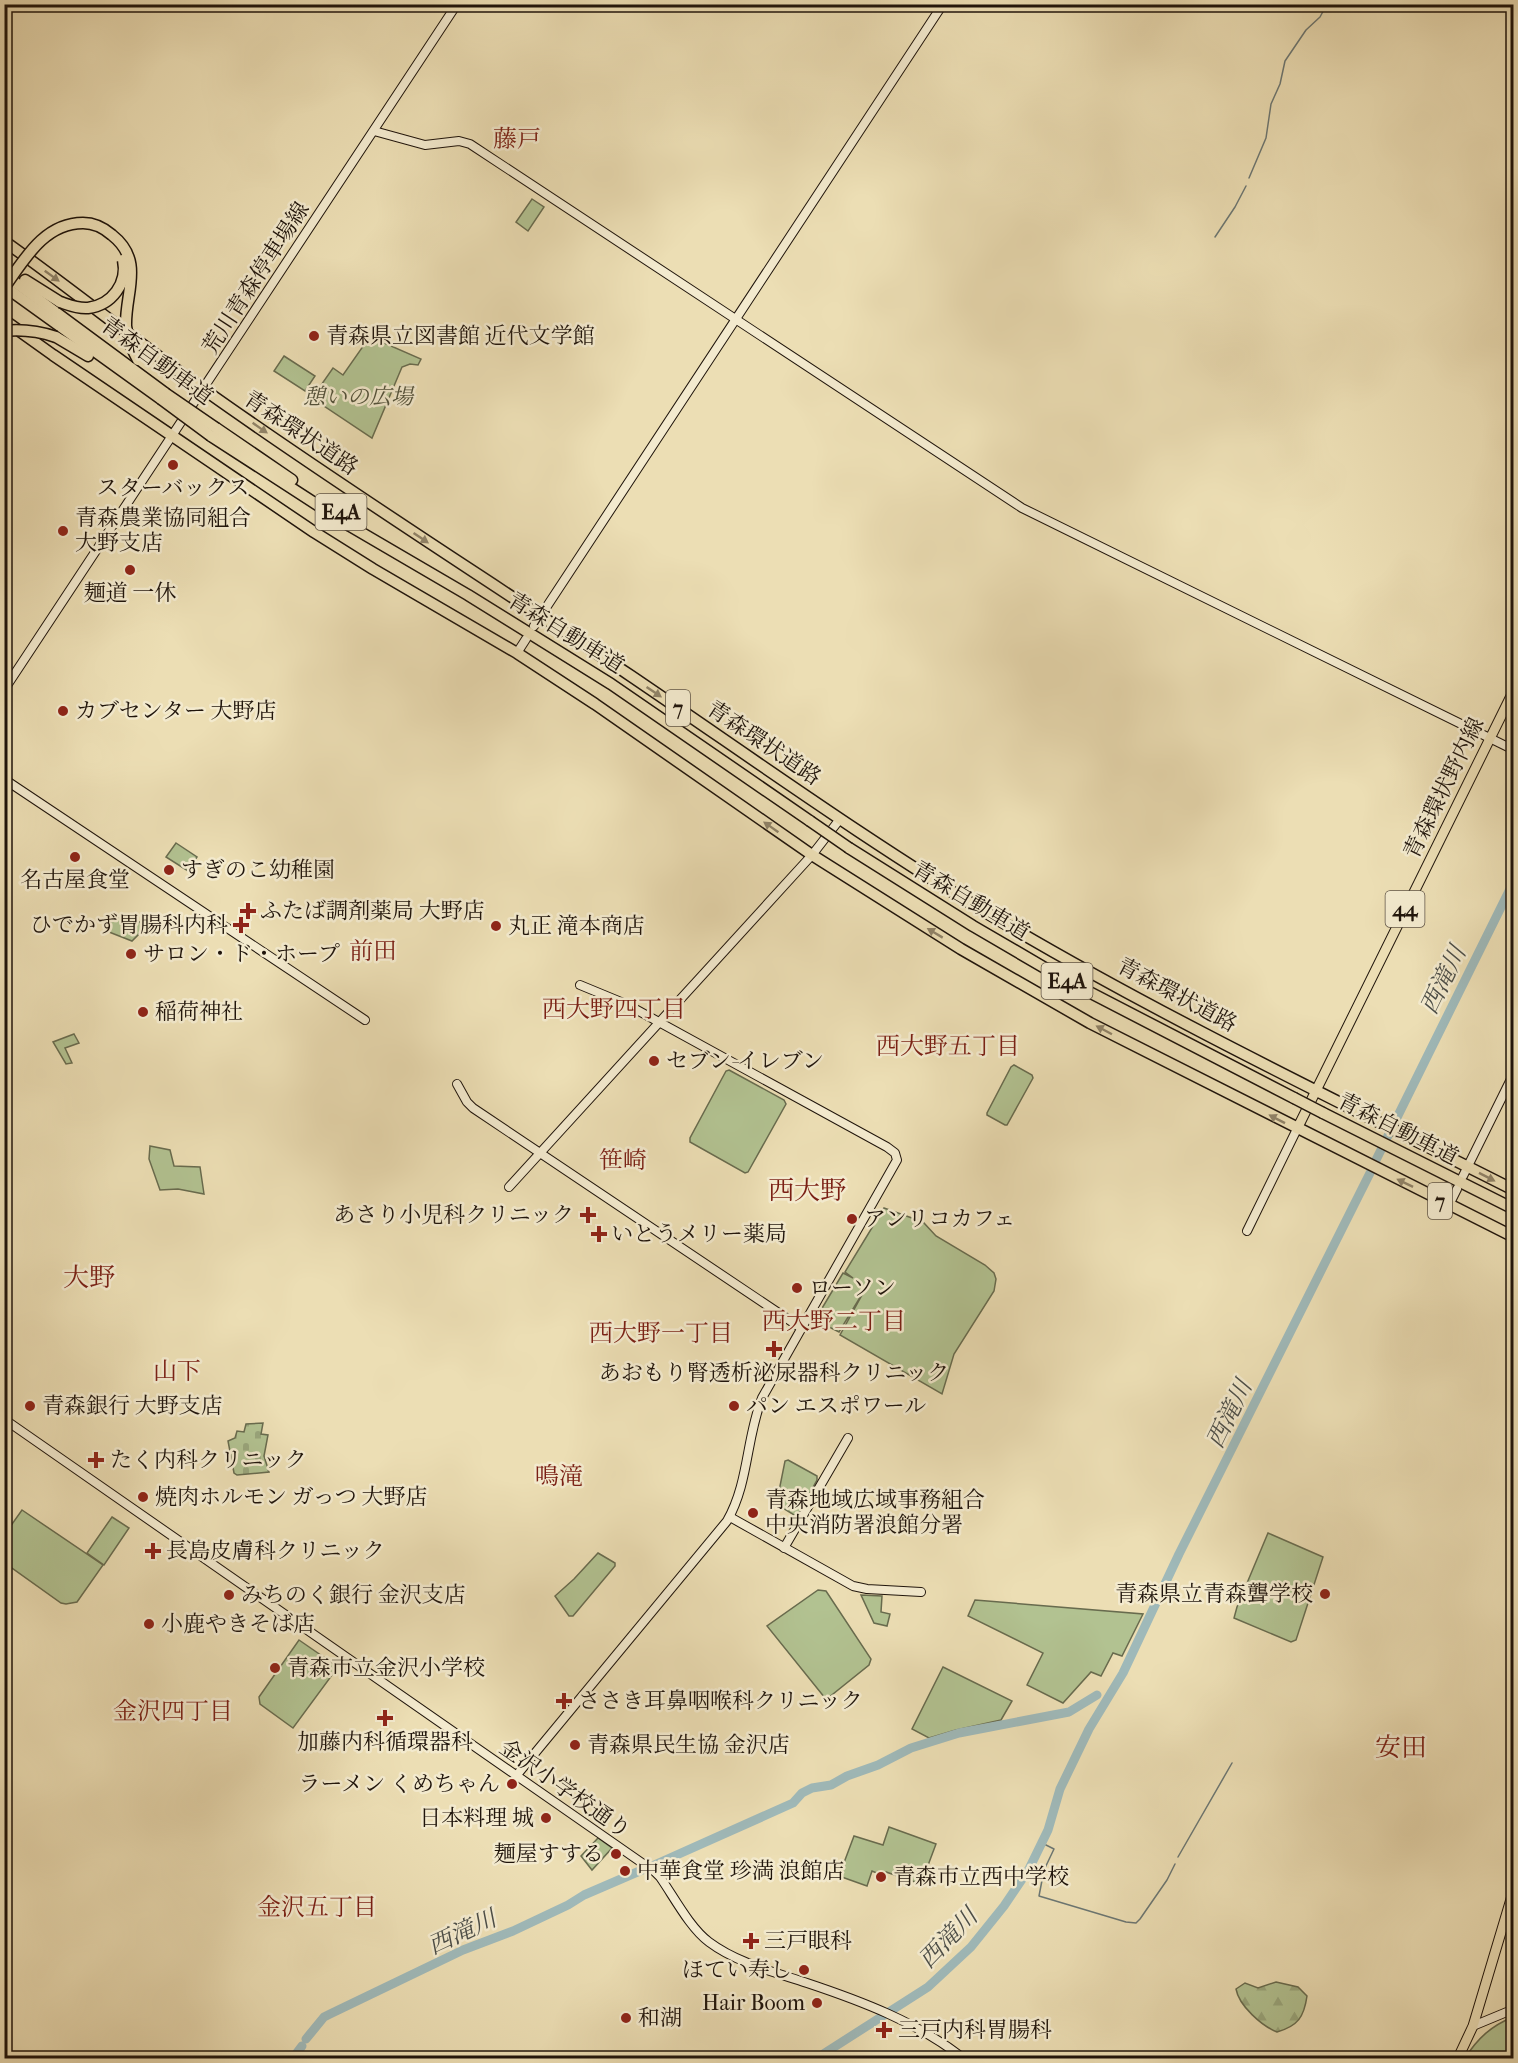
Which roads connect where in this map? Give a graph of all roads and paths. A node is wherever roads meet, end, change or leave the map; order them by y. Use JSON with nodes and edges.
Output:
{"nodes":[{"id":1,"x":457,"y":4,"type":"edge"},
{"id":2,"x":943,"y":4,"type":"edge"},
{"id":3,"x":374,"y":131,"type":"junction"},
{"id":4,"x":4,"y":241,"type":"edge"},
{"id":5,"x":4,"y":267,"type":"edge"},
{"id":6,"x":4,"y":274,"type":"edge"},
{"id":7,"x":4,"y":287,"type":"edge"},
{"id":8,"x":4,"y":298,"type":"edge"},
{"id":9,"x":736,"y":319,"type":"junction"},
{"id":10,"x":4,"y":320,"type":"edge"},
{"id":11,"x":4,"y":331,"type":"edge"},
{"id":12,"x":204,"y":390,"type":"junction"},
{"id":13,"x":163,"y":396,"type":"junction"},
{"id":14,"x":210,"y":432,"type":"junction"},
{"id":15,"x":173,"y":436,"type":"junction"},
{"id":16,"x":536,"y":622,"type":"junction"},
{"id":17,"x":526,"y":639,"type":"dead end"},
{"id":18,"x":517,"y":653,"type":"junction"},
{"id":19,"x":4,"y":690,"type":"edge"},
{"id":20,"x":1514,"y":690,"type":"edge"},
{"id":21,"x":1490,"y":738,"type":"junction"},
{"id":22,"x":1514,"y":750,"type":"edge"},
{"id":23,"x":4,"y":779,"type":"edge"},
{"id":24,"x":840,"y":819,"type":"junction"},
{"id":25,"x":812,"y":855,"type":"junction"},
{"id":26,"x":580,"y":985,"type":"dead end"},
{"id":27,"x":365,"y":1020,"type":"dead end"},
{"id":28,"x":658,"y":1023,"type":"junction"},
{"id":29,"x":1514,"y":1073,"type":"edge"},
{"id":30,"x":457,"y":1084,"type":"dead end"},
{"id":31,"x":1317,"y":1089,"type":"junction"},
{"id":32,"x":1297,"y":1129,"type":"junction"},
{"id":33,"x":541,"y":1152,"type":"junction"},
{"id":34,"x":1465,"y":1171,"type":"junction"},
{"id":35,"x":509,"y":1187,"type":"dead end"},
{"id":36,"x":1456,"y":1189,"type":"dead end"},
{"id":37,"x":1514,"y":1190,"type":"edge"},
{"id":38,"x":1449,"y":1205,"type":"junction"},
{"id":39,"x":1514,"y":1209,"type":"edge"},
{"id":40,"x":1247,"y":1231,"type":"dead end"},
{"id":41,"x":1514,"y":1238,"type":"edge"},
{"id":42,"x":801,"y":1328,"type":"junction"},
{"id":43,"x":4,"y":1419,"type":"edge"},
{"id":44,"x":848,"y":1438,"type":"dead end"},
{"id":45,"x":730,"y":1517,"type":"junction"},
{"id":46,"x":784,"y":1548,"type":"junction"},
{"id":47,"x":921,"y":1592,"type":"dead end"},
{"id":48,"x":516,"y":1776,"type":"junction"},
{"id":49,"x":1514,"y":1889,"type":"edge"},
{"id":50,"x":1514,"y":2009,"type":"edge"},
{"id":51,"x":1473,"y":2026,"type":"junction"},
{"id":52,"x":963,"y":2058,"type":"edge"},
{"id":53,"x":1458,"y":2058,"type":"edge"}],
"edges":[{"from":1,"to":3,"type":"street","name":"荒川青森停車場線"},
{"from":2,"to":9,"type":"street"},
{"from":3,"to":9,"type":"street"},
{"from":3,"to":12,"type":"street","name":"荒川青森停車場線"},
{"from":4,"to":12,"type":"highway","name":"青森環状道路","number":"7","one_way":true},
{"from":5,"to":8,"type":"highway","bridge":true},
{"from":6,"to":13,"type":"highway","name":"青森自動車道","number":"E4A"},
{"from":7,"to":13,"type":"highway","name":"青森自動車道","number":"E4A"},
{"from":7,"to":13,"type":"highway","bridge":true},
{"from":9,"to":16,"type":"street"},
{"from":9,"to":21,"type":"street"},
{"from":10,"to":15,"type":"highway","number":"7"},
{"from":11,"to":13,"type":"highway","bridge":true},
{"from":12,"to":15,"type":"street","name":"荒川青森停車場線"},
{"from":12,"to":16,"type":"highway","name":"青森環状道路","number":"7","one_way":true},
{"from":13,"to":14,"type":"highway","name":"青森自動車道","number":"E4A","bridge":true},
{"from":13,"to":14,"type":"highway","name":"青森自動車道","number":"E4A","bridge":true},
{"from":14,"to":39,"type":"highway","name":"青森自動車道","number":"E4A","bridge":true},
{"from":15,"to":18,"type":"highway","number":"7"},
{"from":15,"to":19,"type":"street","name":"荒川青森停車場線"},
{"from":16,"to":24,"type":"highway","name":"青森環状道路","number":"7","one_way":true},
{"from":17,"to":18,"type":"street"},
{"from":25,"to":18,"type":"highway","number":"7","one_way":true},
{"from":20,"to":21,"type":"main road","name":"青森環状野内線","number":"44"},
{"from":21,"to":22,"type":"street"},
{"from":21,"to":31,"type":"main road","name":"青森環状野内線","number":"44"},
{"from":23,"to":27,"type":"street"},
{"from":24,"to":25,"type":"street"},
{"from":24,"to":31,"type":"highway","name":"青森環状道路","number":"7"},
{"from":25,"to":28,"type":"street"},
{"from":32,"to":25,"type":"highway","number":"7","one_way":true},
{"from":26,"to":28,"type":"street"},
{"from":28,"to":33,"type":"street"},
{"from":28,"to":42,"type":"street"},
{"from":29,"to":34,"type":"street"},
{"from":30,"to":33,"type":"street"},
{"from":31,"to":32,"type":"main road","name":"青森環状野内線","number":"44"},
{"from":31,"to":34,"type":"highway","name":"青森環状道路","number":"7"},
{"from":38,"to":32,"type":"highway","number":"7","one_way":true},
{"from":32,"to":40,"type":"street"},
{"from":33,"to":35,"type":"street"},
{"from":33,"to":42,"type":"street"},
{"from":34,"to":37,"type":"highway","name":"青森環状道路","number":"7","one_way":true},
{"from":36,"to":38,"type":"street"},
{"from":38,"to":41,"type":"highway","number":"7"},
{"from":42,"to":45,"type":"street"},
{"from":43,"to":48,"type":"street","name":"金沢小学校通り"},
{"from":44,"to":46,"type":"street"},
{"from":45,"to":46,"type":"street"},
{"from":45,"to":48,"type":"street"},
{"from":46,"to":47,"type":"street"},
{"from":48,"to":52,"type":"street","name":"金沢小学校通り"},
{"from":49,"to":51,"type":"main road"},
{"from":50,"to":51,"type":"street"},
{"from":51,"to":53,"type":"main road"}]}
